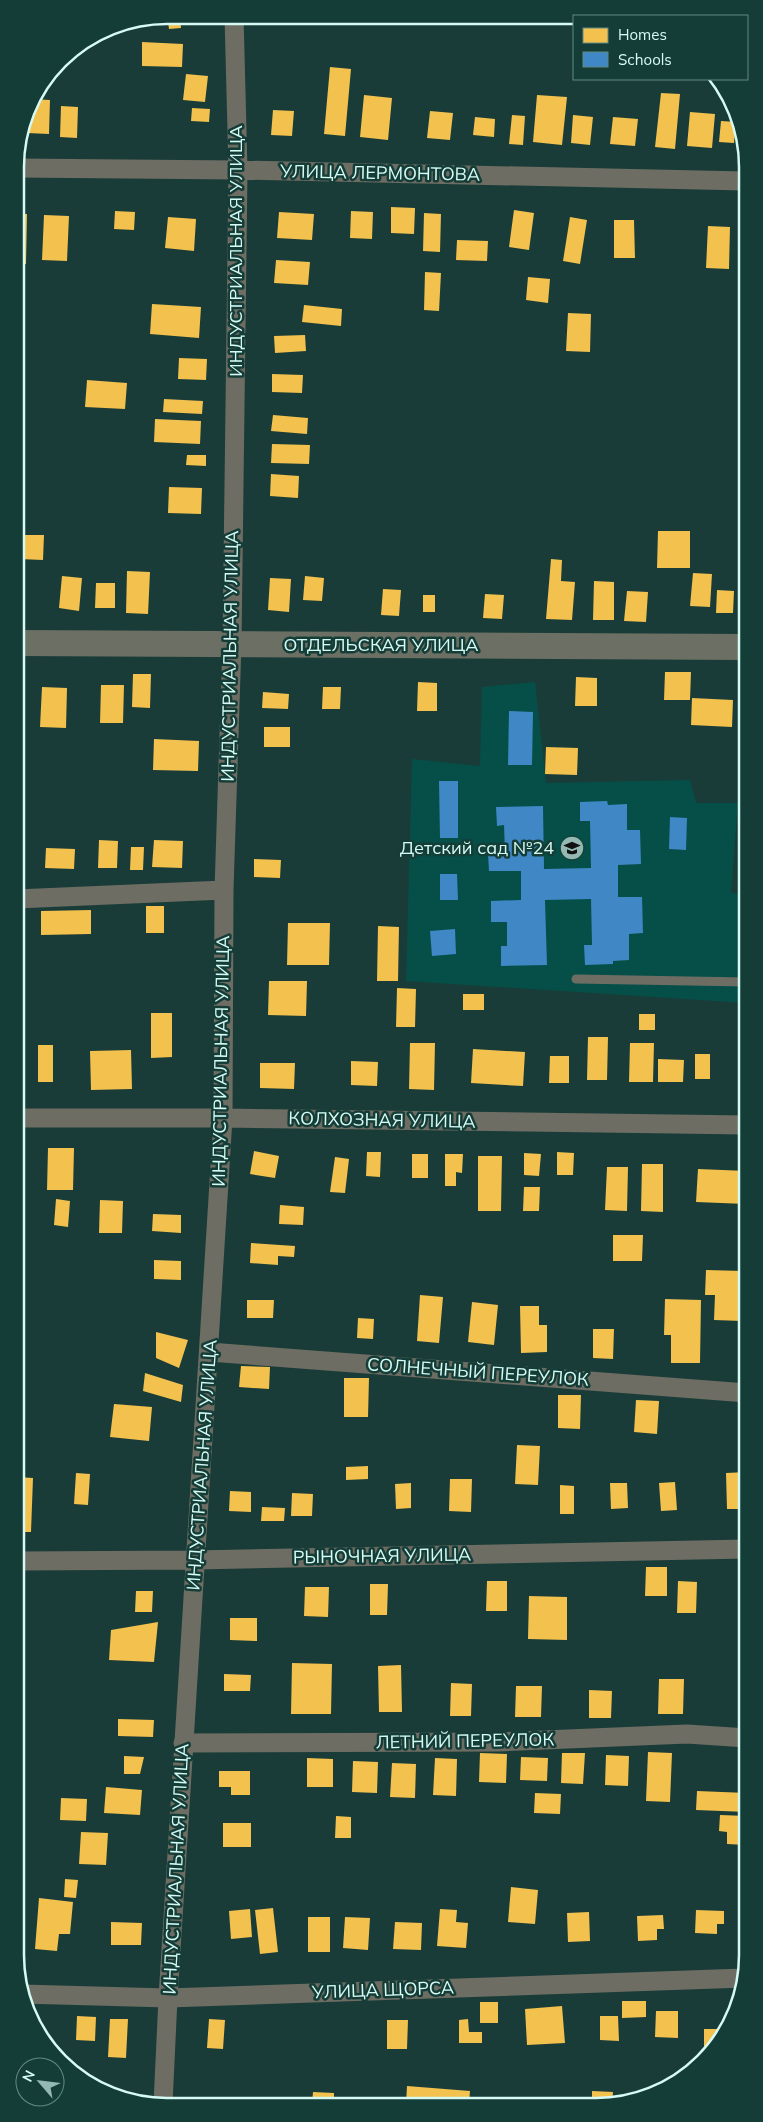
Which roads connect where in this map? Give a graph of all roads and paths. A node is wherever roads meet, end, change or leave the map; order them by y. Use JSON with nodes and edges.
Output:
{"nodes":[{"id":1,"x":234,"y":24,"type":"edge"},
{"id":2,"x":24,"y":168,"type":"edge"},
{"id":3,"x":238,"y":170,"type":"junction"},
{"id":4,"x":739,"y":181,"type":"edge"},
{"id":5,"x":24,"y":642,"type":"edge"},
{"id":6,"x":232,"y":643,"type":"junction"},
{"id":7,"x":739,"y":647,"type":"edge"},
{"id":8,"x":224,"y":890,"type":"junction"},
{"id":9,"x":24,"y":899,"type":"edge"},
{"id":10,"x":576,"y":979,"type":"dead end"},
{"id":11,"x":739,"y":982,"type":"edge"},
{"id":12,"x":24,"y":1118,"type":"edge"},
{"id":13,"x":222,"y":1118,"type":"junction"},
{"id":14,"x":739,"y":1125,"type":"edge"},
{"id":15,"x":209,"y":1352,"type":"junction"},
{"id":16,"x":739,"y":1392,"type":"edge"},
{"id":17,"x":739,"y":1549,"type":"edge"},
{"id":18,"x":195,"y":1560,"type":"junction"},
{"id":19,"x":24,"y":1561,"type":"edge"},
{"id":20,"x":739,"y":1737,"type":"edge"},
{"id":21,"x":183,"y":1744,"type":"junction"},
{"id":22,"x":737,"y":1978,"type":"edge"},
{"id":23,"x":29,"y":1994,"type":"edge"},
{"id":24,"x":168,"y":1998,"type":"junction"},
{"id":25,"x":164,"y":2098,"type":"edge"}],
"edges":[{"from":1,"to":3,"type":"street","name":"ИНДУСТРИАЛЬНАЯ УЛИЦА"},
{"from":2,"to":3,"type":"street","name":"УЛИЦА ЛЕРМОНТОВА"},
{"from":3,"to":4,"type":"street","name":"УЛИЦА ЛЕРМОНТОВА"},
{"from":3,"to":6,"type":"street","name":"ИНДУСТРИАЛЬНАЯ УЛИЦА"},
{"from":5,"to":6,"type":"street","name":"ОТДЕЛЬСКАЯ УЛИЦА"},
{"from":6,"to":7,"type":"street","name":"ОТДЕЛЬСКАЯ УЛИЦА"},
{"from":6,"to":8,"type":"street","name":"ИНДУСТРИАЛЬНАЯ УЛИЦА"},
{"from":8,"to":9,"type":"street"},
{"from":8,"to":13,"type":"street","name":"ИНДУСТРИАЛЬНАЯ УЛИЦА"},
{"from":10,"to":11,"type":"lane"},
{"from":12,"to":13,"type":"street","name":"КОЛХОЗНАЯ УЛИЦА"},
{"from":13,"to":14,"type":"street","name":"КОЛХОЗНАЯ УЛИЦА"},
{"from":13,"to":15,"type":"street","name":"ИНДУСТРИАЛЬНАЯ УЛИЦА"},
{"from":15,"to":16,"type":"street","name":"СОЛНЕЧНЫЙ ПЕРЕУЛОК"},
{"from":15,"to":18,"type":"street","name":"ИНДУСТРИАЛЬНАЯ УЛИЦА"},
{"from":17,"to":18,"type":"street","name":"РЫНОЧНАЯ УЛИЦА"},
{"from":18,"to":19,"type":"street","name":"РЫНОЧНАЯ УЛИЦА"},
{"from":18,"to":21,"type":"street","name":"ИНДУСТРИАЛЬНАЯ УЛИЦА"},
{"from":20,"to":21,"type":"street","name":"ЛЕТНИЙ ПЕРЕУЛОК"},
{"from":21,"to":24,"type":"street","name":"ИНДУСТРИАЛЬНАЯ УЛИЦА"},
{"from":22,"to":24,"type":"street","name":"УЛИЦА ЩОРСА"},
{"from":23,"to":24,"type":"street","name":"УЛИЦА ЩОРСА"},
{"from":24,"to":25,"type":"street","name":"ИНДУСТРИАЛЬНАЯ УЛИЦА"}]}
